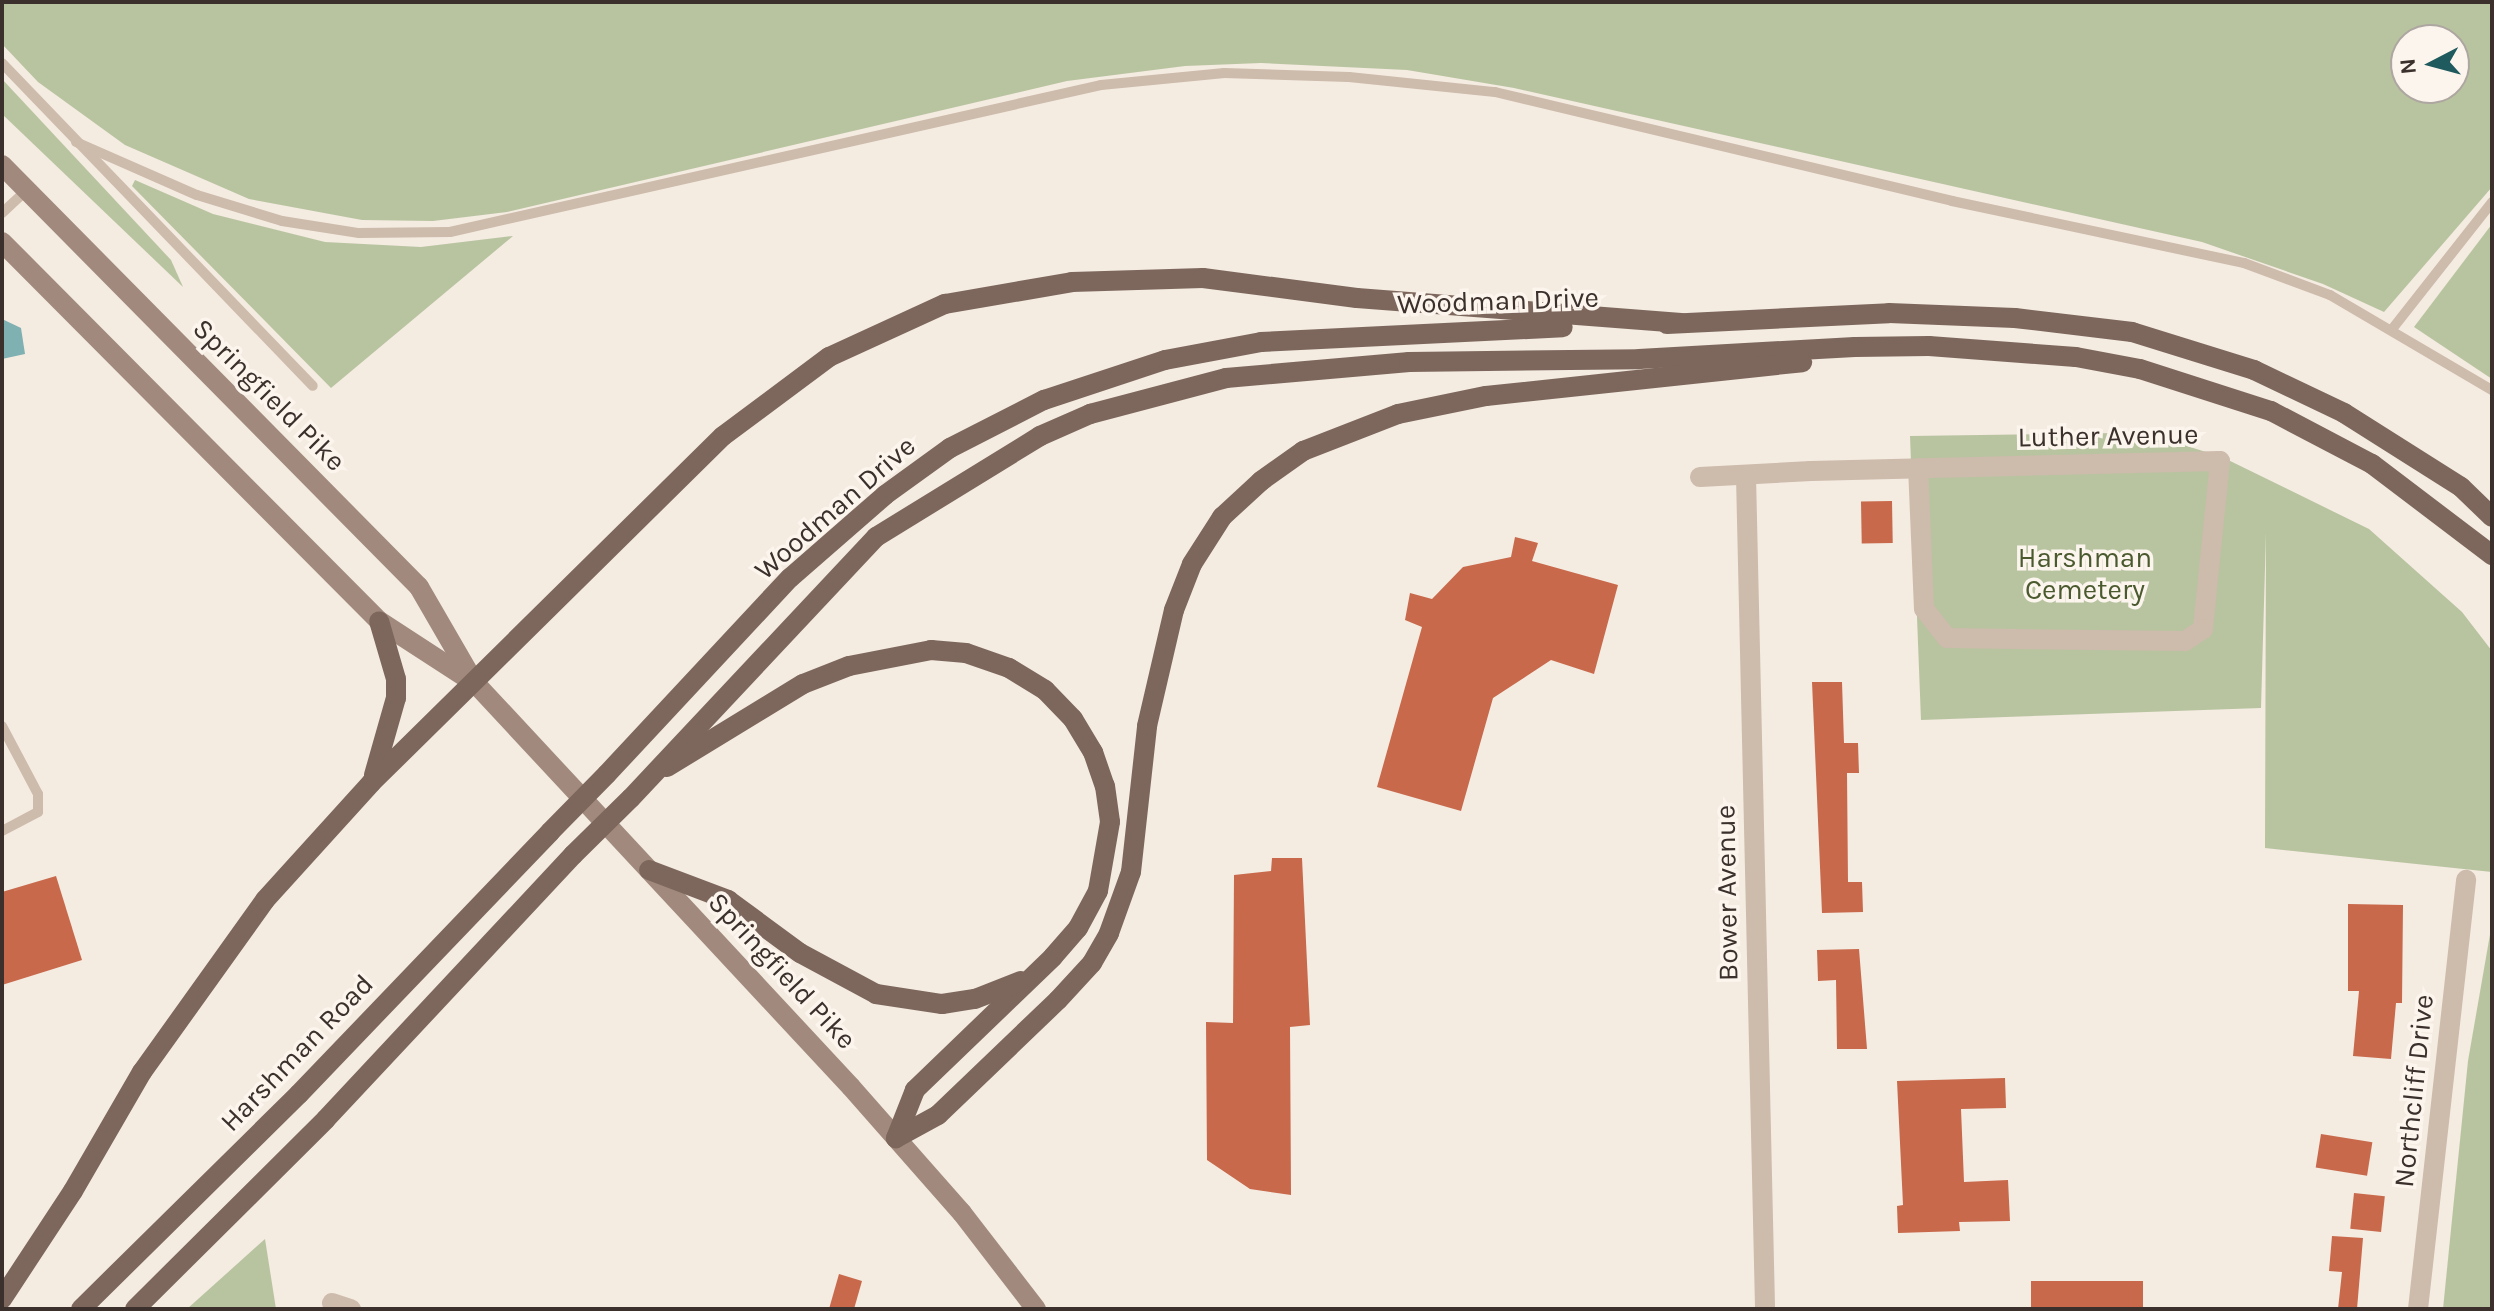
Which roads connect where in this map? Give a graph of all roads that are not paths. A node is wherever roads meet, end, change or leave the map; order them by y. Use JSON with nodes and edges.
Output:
{"nodes":[{"id":1,"x":2,"y":63,"type":"edge"},
{"id":2,"x":76,"y":142,"type":"junction"},
{"id":3,"x":2,"y":165,"type":"edge"},
{"id":4,"x":27,"y":190,"type":"junction"},
{"id":5,"x":2492,"y":202,"type":"edge"},
{"id":6,"x":2,"y":213,"type":"edge"},
{"id":7,"x":2,"y":242,"type":"edge"},
{"id":8,"x":1681,"y":323,"type":"junction"},
{"id":9,"x":2393,"y":328,"type":"junction"},
{"id":10,"x":1929,"y":346,"type":"junction"},
{"id":11,"x":313,"y":386,"type":"dead end"},
{"id":12,"x":2492,"y":390,"type":"edge"},
{"id":13,"x":1918,"y":468,"type":"junction"},
{"id":14,"x":1746,"y":476,"type":"junction"},
{"id":15,"x":1700,"y":477,"type":"dead end"},
{"id":16,"x":2492,"y":517,"type":"edge"},
{"id":17,"x":2492,"y":555,"type":"edge"},
{"id":18,"x":379,"y":621,"type":"junction"},
{"id":19,"x":474,"y":682,"type":"junction"},
{"id":20,"x":2,"y":726,"type":"edge"},
{"id":21,"x":653,"y":775,"type":"junction"},
{"id":22,"x":371,"y":783,"type":"junction"},
{"id":23,"x":2,"y":831,"type":"edge"},
{"id":24,"x":550,"y":832,"type":"joint"},
{"id":25,"x":649,"y":870,"type":"junction"},
{"id":26,"x":2466,"y":880,"type":"dead end"},
{"id":27,"x":1053,"y":957,"type":"junction"},
{"id":28,"x":896,"y":1138,"type":"junction"},
{"id":29,"x":2,"y":1299,"type":"edge"},
{"id":30,"x":81,"y":1309,"type":"edge"},
{"id":31,"x":135,"y":1309,"type":"edge"},
{"id":32,"x":1036,"y":1309,"type":"edge"},
{"id":33,"x":1765,"y":1309,"type":"edge"},
{"id":34,"x":2418,"y":1309,"type":"edge"}],
"edges":[{"from":1,"to":2,"type":"lane"},
{"from":2,"to":9,"type":"lane"},
{"from":2,"to":11,"type":"lane"},
{"from":3,"to":4,"type":"main road","name":"Springfield Pike"},
{"from":4,"to":6,"type":"lane"},
{"from":4,"to":19,"type":"main road","name":"Springfield Pike"},
{"from":5,"to":9,"type":"lane"},
{"from":7,"to":18,"type":"main road","name":"Springfield Pike"},
{"from":8,"to":16,"type":"main road","name":"Woodman Drive"},
{"from":8,"to":19,"type":"main road"},
{"from":8,"to":24,"type":"main road","name":"Woodman Drive","bridge":true},
{"from":9,"to":12,"type":"lane"},
{"from":10,"to":17,"type":"main road","name":"Woodman Drive"},
{"from":10,"to":21,"type":"main road","name":"Woodman Drive"},
{"from":10,"to":28,"type":"main road"},
{"from":13,"to":13,"type":"street","name":"Luther Avenue"},
{"from":13,"to":14,"type":"street","name":"Luther Avenue"},
{"from":14,"to":15,"type":"street","name":"Luther Avenue"},
{"from":14,"to":33,"type":"street","name":"Bower Avenue"},
{"from":18,"to":19,"type":"main road","name":"Springfield Pike"},
{"from":18,"to":22,"type":"main road"},
{"from":19,"to":22,"type":"main road"},
{"from":19,"to":25,"type":"main road","name":"Springfield Pike"},
{"from":20,"to":23,"type":"lane"},
{"from":21,"to":27,"type":"main road"},
{"from":21,"to":31,"type":"main road","name":"Woodman Drive","bridge":true},
{"from":22,"to":29,"type":"main road"},
{"from":24,"to":30,"type":"main road","name":"Harshman Road"},
{"from":25,"to":27,"type":"main road"},
{"from":25,"to":28,"type":"main road","name":"Springfield Pike"},
{"from":26,"to":34,"type":"street","name":"Northcliff Drive"},
{"from":27,"to":28,"type":"main road"},
{"from":28,"to":32,"type":"main road","name":"Springfield Pike"}]}
